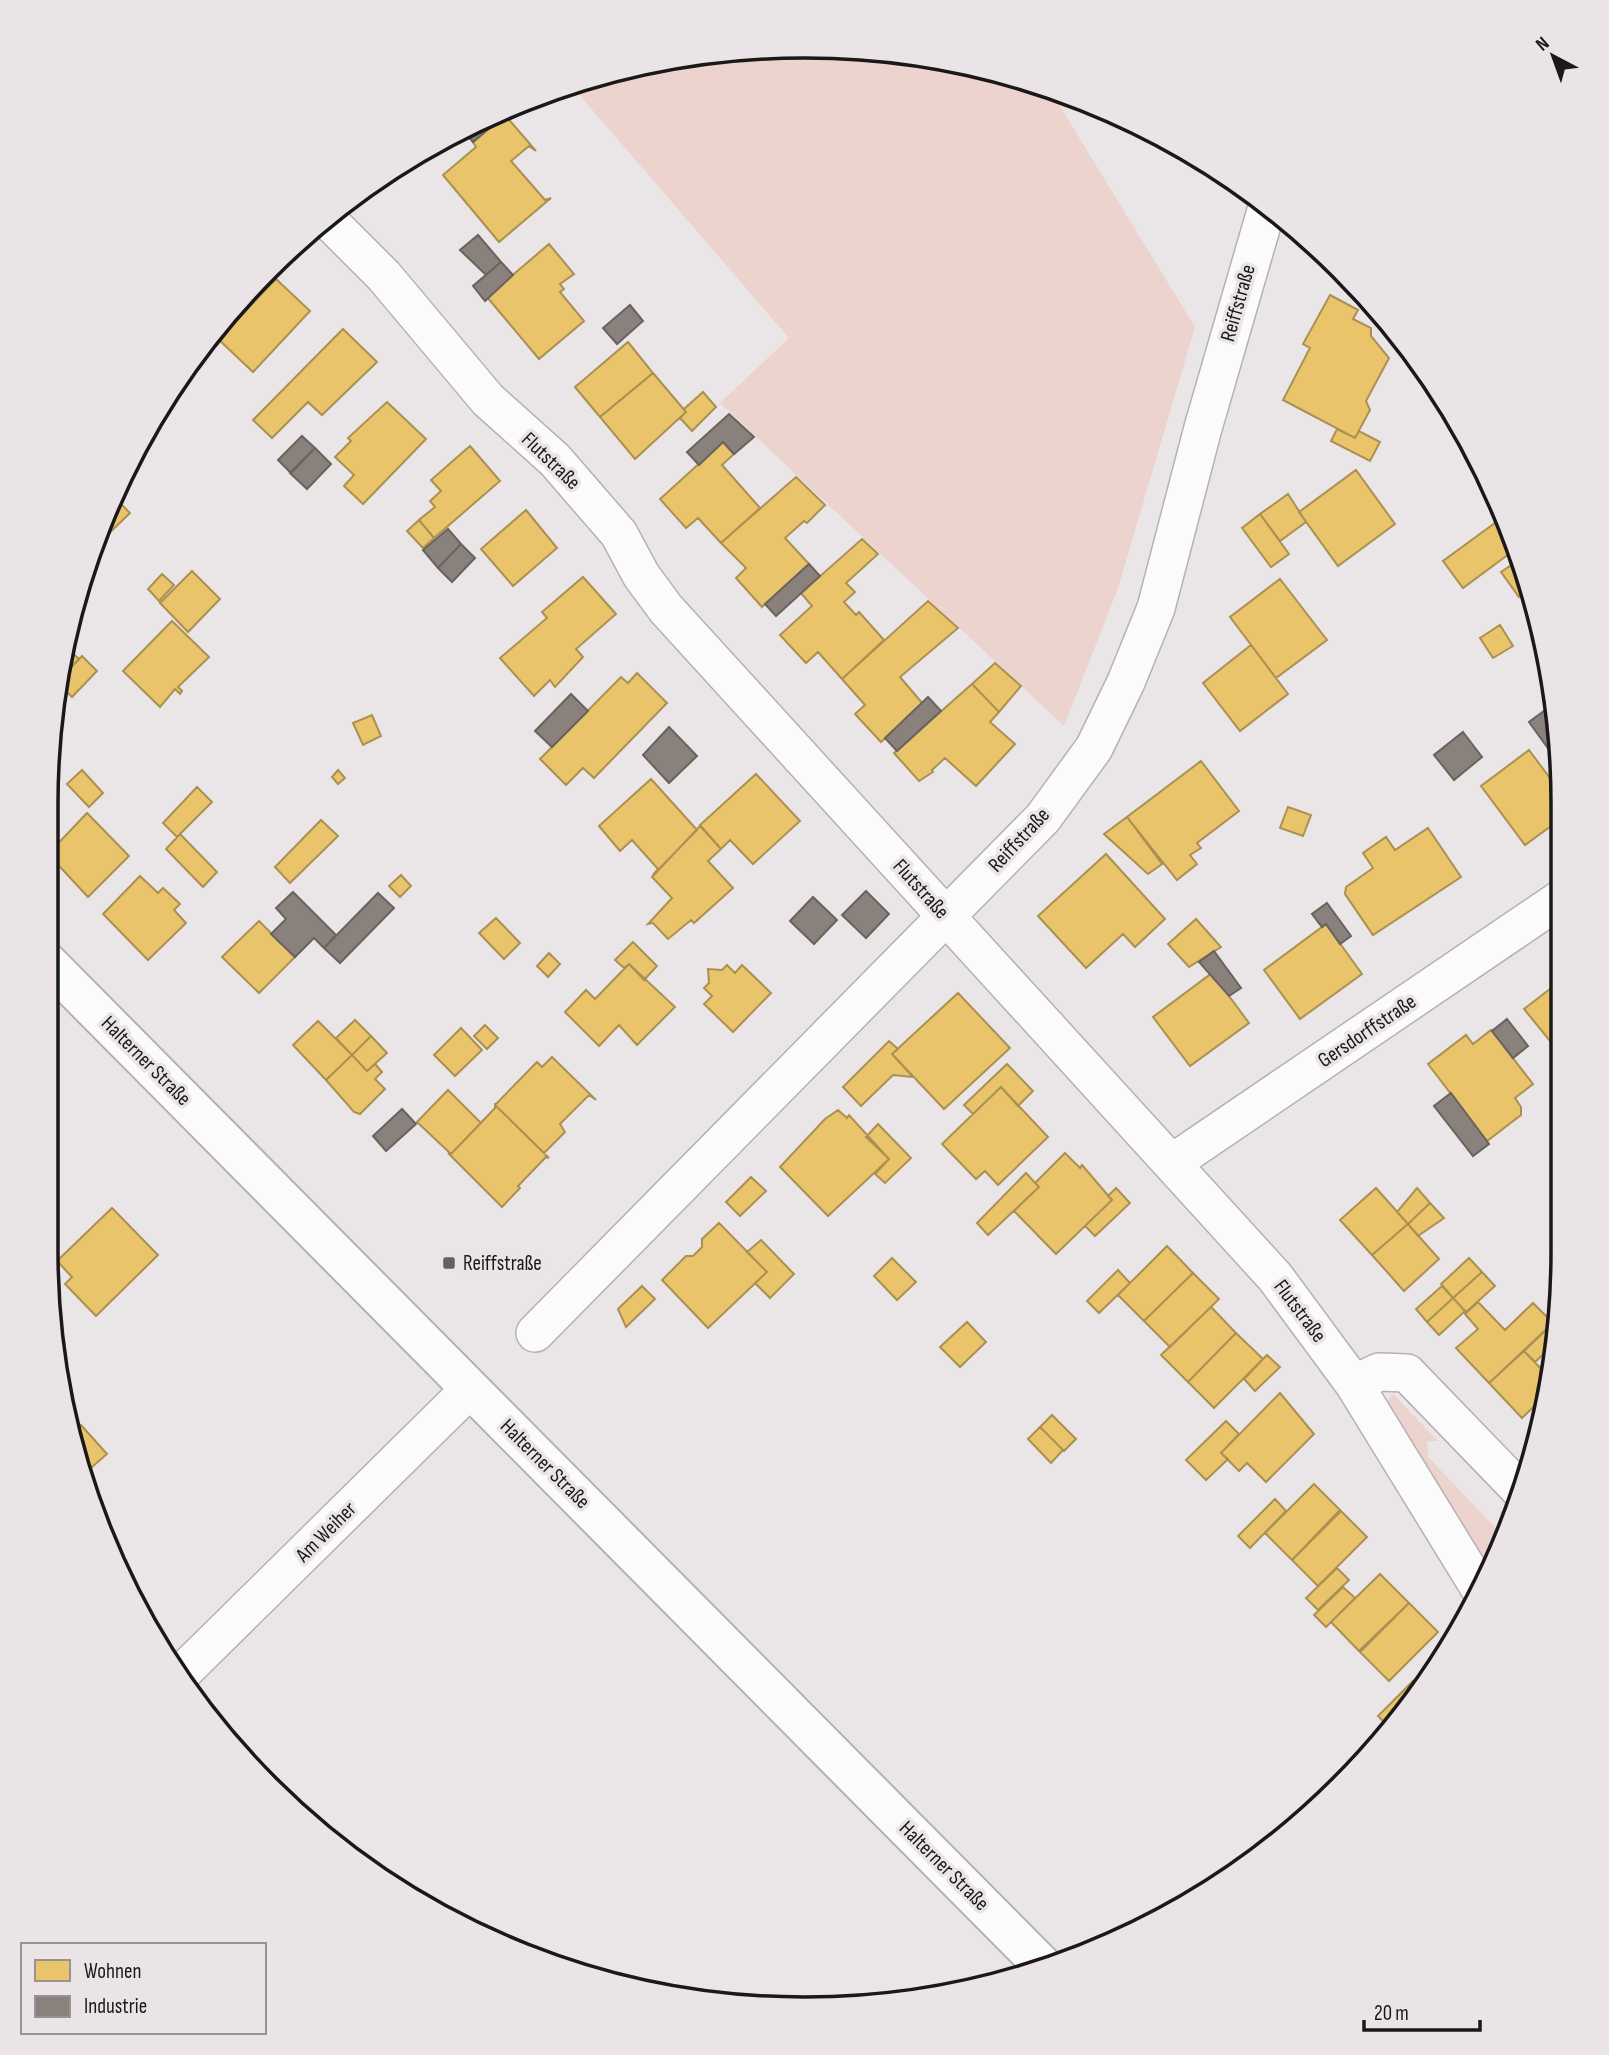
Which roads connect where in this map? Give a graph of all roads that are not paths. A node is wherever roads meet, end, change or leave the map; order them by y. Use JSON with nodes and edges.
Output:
{"nodes":[{"id":1,"x":1264,"y":216,"type":"edge"},
{"id":2,"x":333,"y":225,"type":"edge"},
{"id":3,"x":1551,"y":905,"type":"edge"},
{"id":4,"x":947,"y":917,"type":"junction"},
{"id":5,"x":58,"y":973,"type":"edge"},
{"id":6,"x":1172,"y":1163,"type":"junction"},
{"id":7,"x":535,"y":1333,"type":"dead end"},
{"id":8,"x":1354,"y":1384,"type":"junction"},
{"id":9,"x":470,"y":1389,"type":"junction"},
{"id":10,"x":1514,"y":1484,"type":"edge"},
{"id":11,"x":1474,"y":1580,"type":"edge"},
{"id":12,"x":187,"y":1669,"type":"edge"},
{"id":13,"x":1037,"y":1960,"type":"edge"}],
"edges":[{"from":1,"to":4,"type":"street","name":"Reiffstraße"},
{"from":2,"to":4,"type":"street","name":"Flutstraße"},
{"from":3,"to":6,"type":"street","name":"Gersdorffstraße"},
{"from":4,"to":6,"type":"street","name":"Flutstraße"},
{"from":4,"to":7,"type":"street","name":"Reiffstraße"},
{"from":5,"to":9,"type":"main road","name":"Halterner Straße"},
{"from":6,"to":8,"type":"street","name":"Flutstraße"},
{"from":8,"to":10,"type":"street"},
{"from":8,"to":11,"type":"street","name":"Flutstraße"},
{"from":9,"to":12,"type":"street","name":"Am Weiher"},
{"from":9,"to":13,"type":"main road","name":"Halterner Straße"}]}
